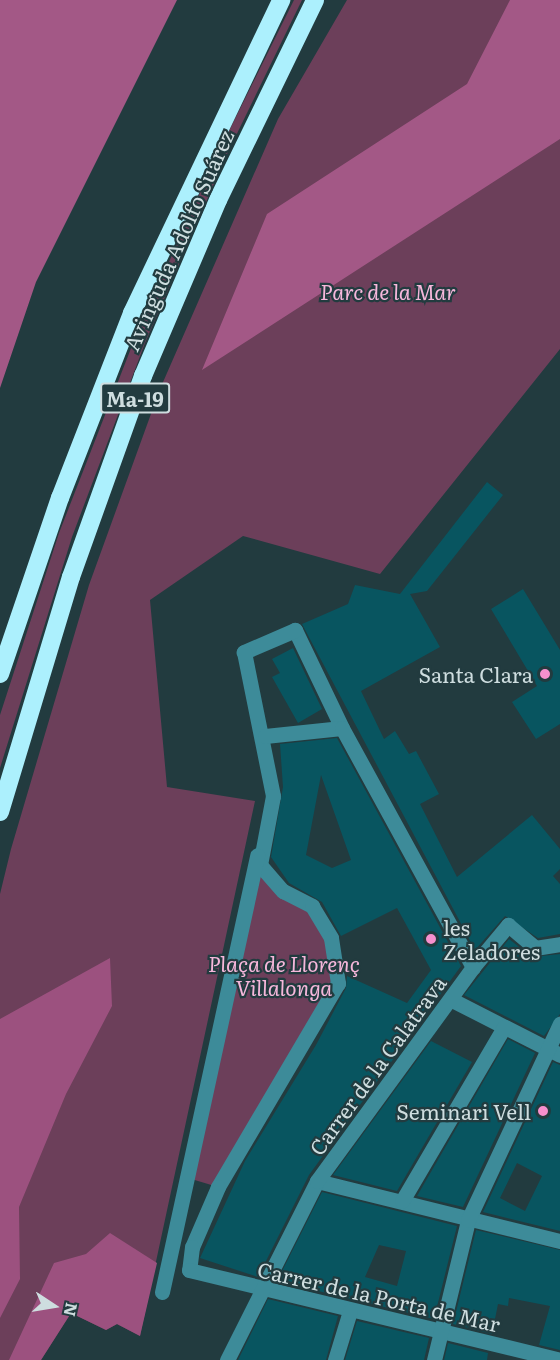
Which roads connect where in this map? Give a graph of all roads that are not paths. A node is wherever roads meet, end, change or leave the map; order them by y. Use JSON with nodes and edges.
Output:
{"nodes":[{"id":1,"x":281,"y":0,"type":"edge"},
{"id":2,"x":315,"y":0,"type":"edge"},
{"id":3,"x":0,"y":674,"type":"edge"},
{"id":4,"x":342,"y":728,"type":"junction"},
{"id":5,"x":265,"y":736,"type":"junction"},
{"id":6,"x":268,"y":797,"type":"dead end"},
{"id":7,"x":0,"y":813,"type":"edge"},
{"id":8,"x":560,"y":944,"type":"edge"},
{"id":9,"x":473,"y":967,"type":"junction"},
{"id":10,"x":452,"y":1000,"type":"junction"},
{"id":11,"x":560,"y":1024,"type":"edge"},
{"id":12,"x":504,"y":1027,"type":"junction"},
{"id":13,"x":554,"y":1052,"type":"edge"},
{"id":14,"x":317,"y":1181,"type":"junction"},
{"id":15,"x":402,"y":1201,"type":"junction"},
{"id":16,"x":468,"y":1220,"type":"junction"},
{"id":17,"x":560,"y":1241,"type":"edge"},
{"id":18,"x":263,"y":1291,"type":"junction"},
{"id":19,"x":162,"y":1292,"type":"dead end"},
{"id":20,"x":351,"y":1311,"type":"junction"},
{"id":21,"x":442,"y":1332,"type":"junction"},
{"id":22,"x":227,"y":1360,"type":"edge"},
{"id":23,"x":335,"y":1360,"type":"edge"},
{"id":24,"x":434,"y":1360,"type":"edge"},
{"id":25,"x":560,"y":1360,"type":"edge"}],
"edges":[{"from":1,"to":3,"type":"highway","name":"Avinguda Adolfo Suárez","number":"Ma-19"},
{"from":2,"to":7,"type":"highway","name":"Avinguda Adolfo Suárez","number":"Ma-19"},
{"from":4,"to":5,"type":"street"},
{"from":4,"to":5,"type":"street"},
{"from":4,"to":9,"type":"street"},
{"from":5,"to":18,"type":"street","name":"Carrer de la Porta de Mar"},
{"from":6,"to":19,"type":"street"},
{"from":8,"to":9,"type":"street","name":"Carrer de la Calatrava"},
{"from":9,"to":10,"type":"street","name":"Carrer de la Calatrava"},
{"from":10,"to":12,"type":"street"},
{"from":10,"to":14,"type":"street","name":"Carrer de la Calatrava"},
{"from":11,"to":13,"type":"street"},
{"from":12,"to":13,"type":"street"},
{"from":12,"to":15,"type":"street"},
{"from":13,"to":16,"type":"street"},
{"from":14,"to":15,"type":"street"},
{"from":14,"to":18,"type":"street","name":"Carrer de la Calatrava"},
{"from":15,"to":16,"type":"street"},
{"from":16,"to":17,"type":"street"},
{"from":16,"to":21,"type":"street"},
{"from":18,"to":20,"type":"street","name":"Carrer de la Porta de Mar"},
{"from":18,"to":22,"type":"street","name":"Carrer de la Calatrava"},
{"from":20,"to":21,"type":"street","name":"Carrer de la Porta de Mar"},
{"from":20,"to":23,"type":"street"},
{"from":21,"to":24,"type":"street"},
{"from":21,"to":25,"type":"street","name":"Carrer de la Porta de Mar"}]}
